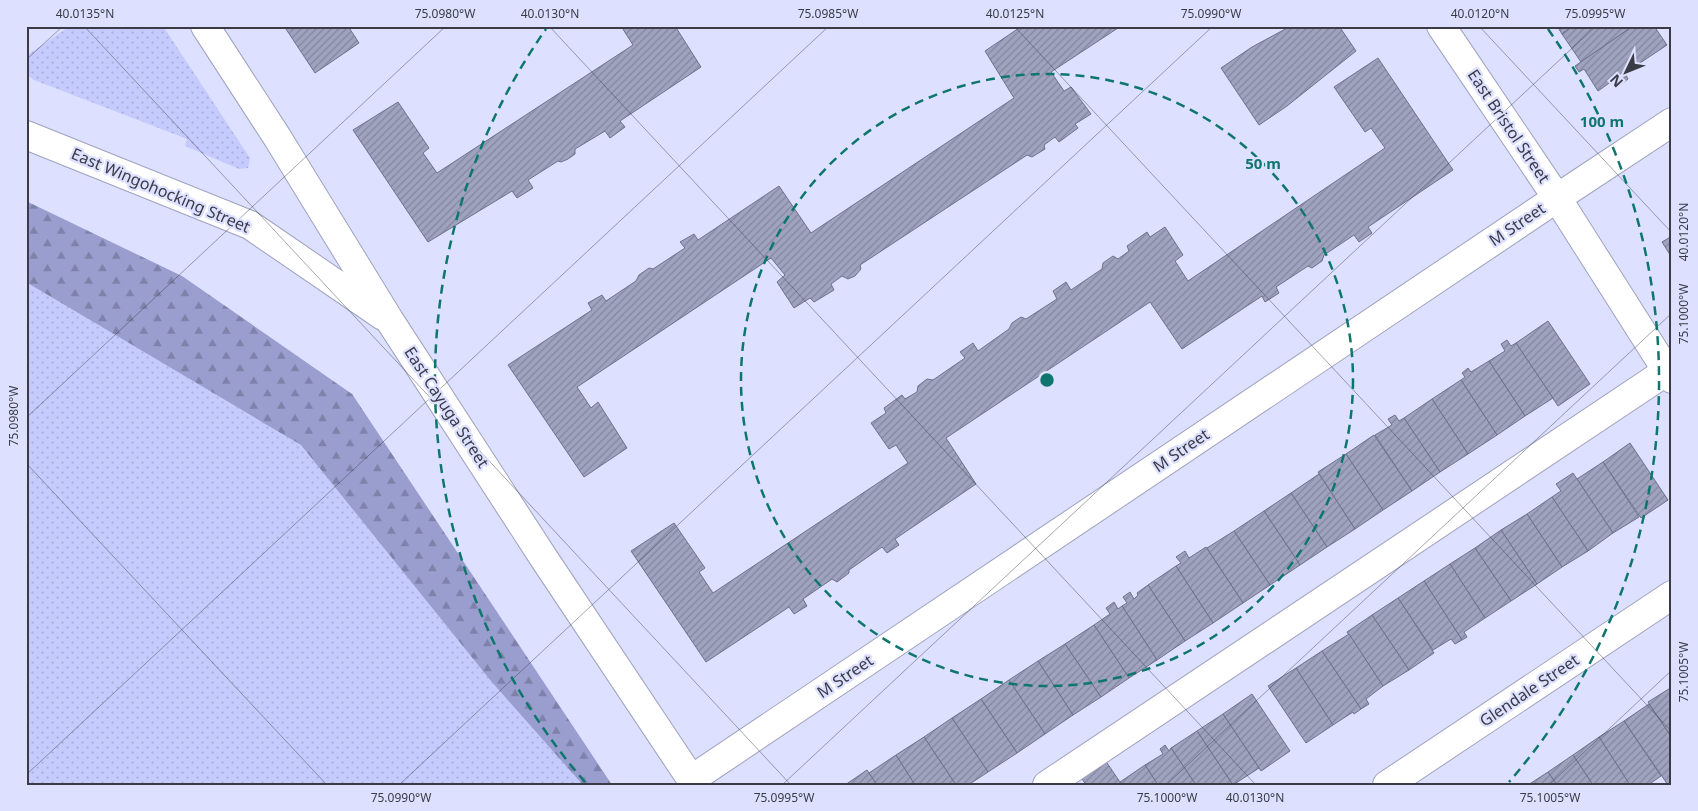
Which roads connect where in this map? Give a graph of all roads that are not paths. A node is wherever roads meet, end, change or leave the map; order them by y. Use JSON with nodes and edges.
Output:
{"nodes":[{"id":1,"x":205,"y":26,"type":"edge"},
{"id":2,"x":1442,"y":26,"type":"edge"},
{"id":3,"x":1672,"y":122,"type":"edge"},
{"id":4,"x":26,"y":135,"type":"edge"},
{"id":5,"x":1557,"y":198,"type":"junction"},
{"id":6,"x":390,"y":321,"type":"junction"},
{"id":7,"x":1669,"y":375,"type":"edge"},
{"id":8,"x":1672,"y":595,"type":"edge"},
{"id":9,"x":693,"y":782,"type":"edge"},
{"id":10,"x":1046,"y":785,"type":"edge"},
{"id":11,"x":1387,"y":785,"type":"edge"}],
"edges":[{"from":1,"to":6,"type":"street","name":"East Cayuga Street"},
{"from":2,"to":5,"type":"street","name":"East Bristol Street"},
{"from":3,"to":5,"type":"street","name":"M Street"},
{"from":4,"to":6,"type":"street","name":"East Wingohocking Street"},
{"from":5,"to":7,"type":"street","name":"East Bristol Street"},
{"from":5,"to":9,"type":"street","name":"M Street"},
{"from":6,"to":9,"type":"street","name":"East Cayuga Street"},
{"from":7,"to":10,"type":"street"},
{"from":8,"to":11,"type":"street","name":"Glendale Street"}]}
